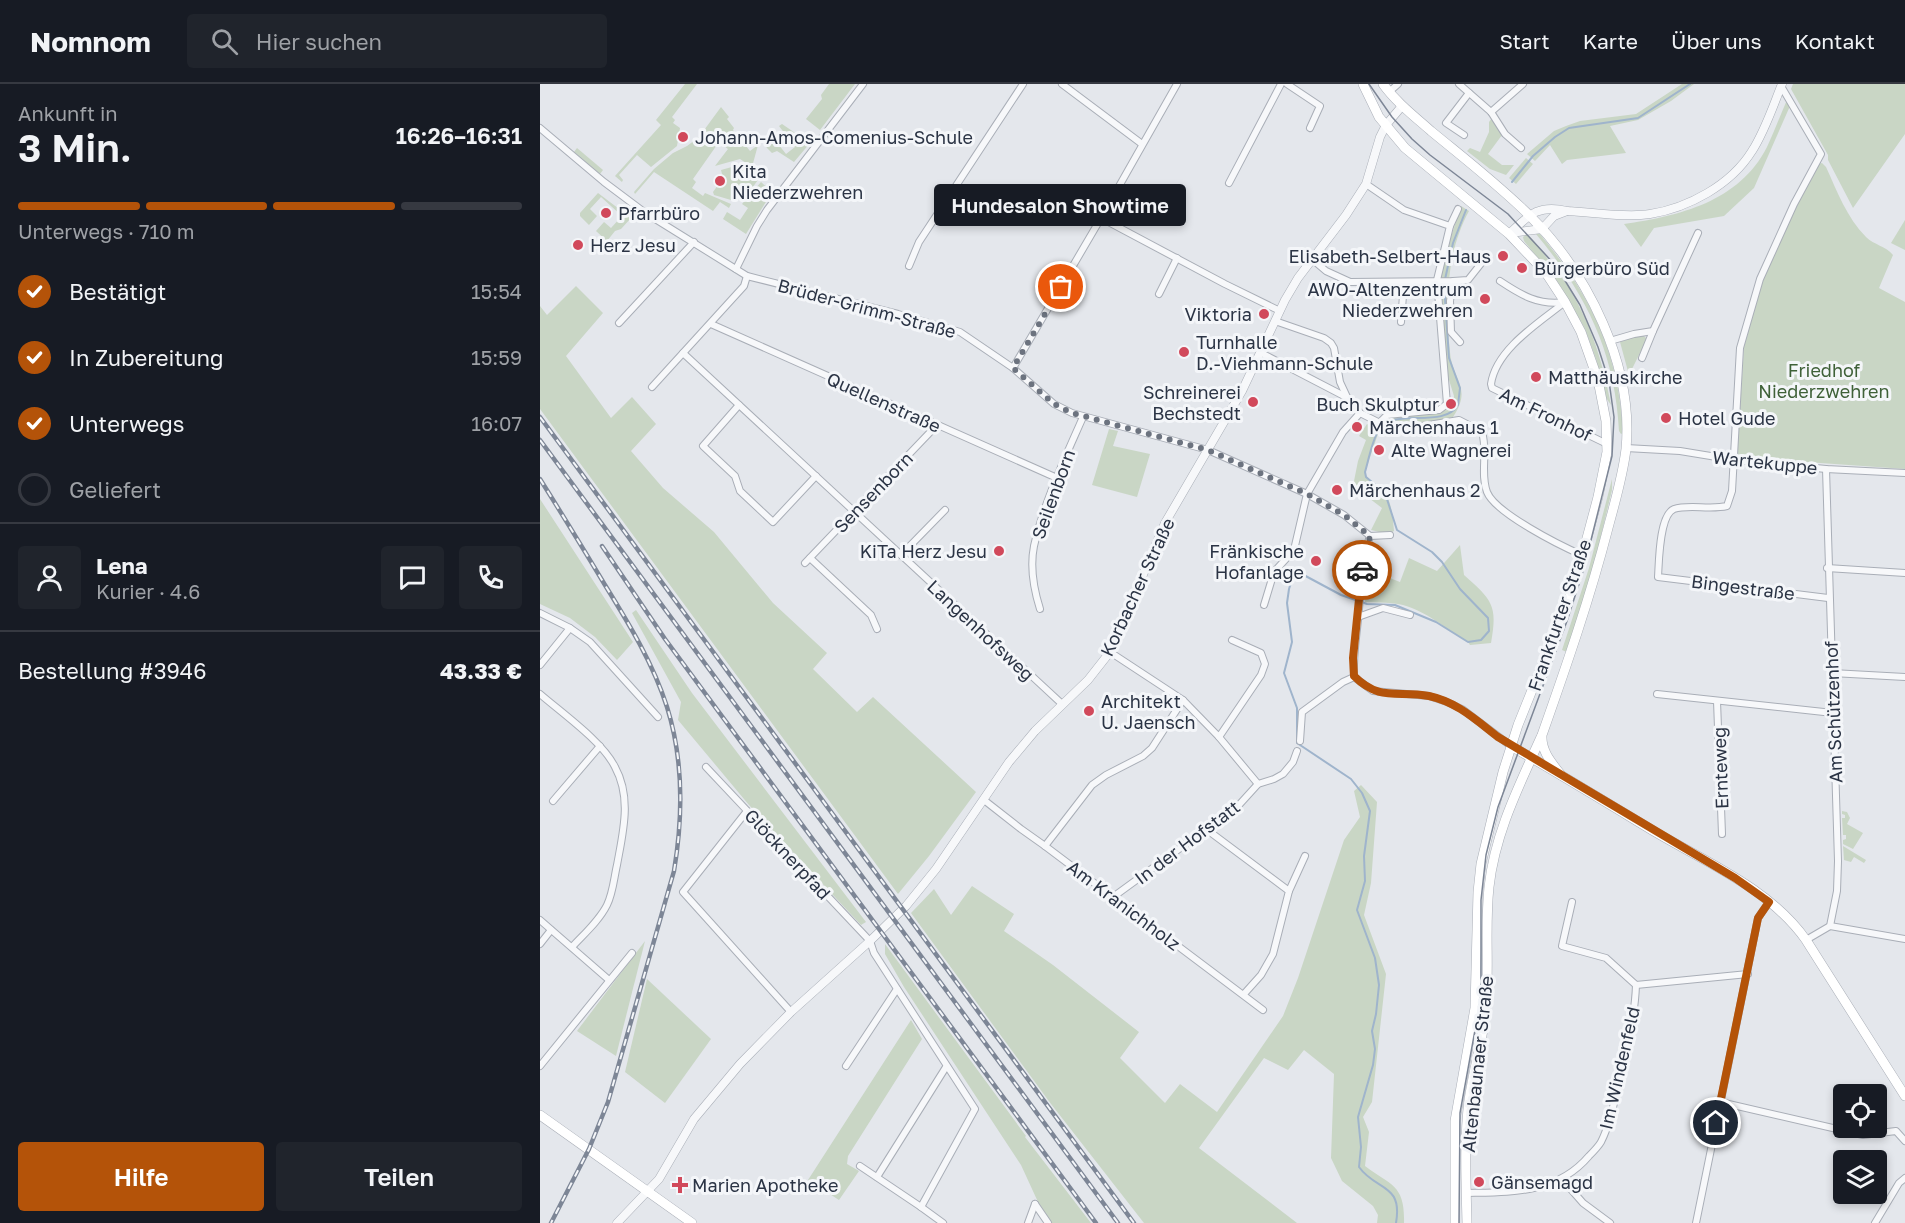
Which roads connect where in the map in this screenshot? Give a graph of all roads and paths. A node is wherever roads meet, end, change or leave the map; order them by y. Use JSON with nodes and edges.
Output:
{"nodes":[{"id":1,"x":863,"y":84,"type":"edge"},
{"id":2,"x":1023,"y":84,"type":"edge"},
{"id":3,"x":1062,"y":84,"type":"edge"},
{"id":4,"x":1177,"y":84,"type":"edge"},
{"id":5,"x":1281,"y":84,"type":"edge"},
{"id":6,"x":1287,"y":84,"type":"edge"},
{"id":7,"x":1363,"y":84,"type":"edge"},
{"id":8,"x":1398,"y":84,"type":"edge"},
{"id":9,"x":1459,"y":84,"type":"edge"},
{"id":10,"x":1523,"y":84,"type":"edge"},
{"id":11,"x":1781,"y":85,"type":"edge"},
{"id":12,"x":1386,"y":88,"type":"edge"},
{"id":13,"x":1469,"y":93,"type":"junction"},
{"id":14,"x":1402,"y":106,"type":"junction"},
{"id":15,"x":1491,"y":112,"type":"junction"},
{"id":16,"x":1386,"y":125,"type":"junction"},
{"id":17,"x":540,"y":128,"type":"edge"},
{"id":18,"x":1310,"y":128,"type":"dead end"},
{"id":19,"x":1464,"y":135,"type":"dead end"},
{"id":20,"x":1142,"y":144,"type":"junction"},
{"id":21,"x":1521,"y":148,"type":"dead end"},
{"id":22,"x":1229,"y":183,"type":"dead end"},
{"id":23,"x":1366,"y":184,"type":"junction"},
{"id":24,"x":1458,"y":209,"type":"dead end"},
{"id":25,"x":1567,"y":211,"type":"junction"},
{"id":26,"x":1530,"y":216,"type":"junction"},
{"id":27,"x":1101,"y":218,"type":"junction"},
{"id":28,"x":1450,"y":226,"type":"junction"},
{"id":29,"x":1542,"y":229,"type":"junction"},
{"id":30,"x":1509,"y":234,"type":"junction"},
{"id":31,"x":1698,"y":234,"type":"dead end"},
{"id":32,"x":694,"y":242,"type":"junction"},
{"id":33,"x":1487,"y":256,"type":"dead end"},
{"id":34,"x":1177,"y":258,"type":"junction"},
{"id":35,"x":1312,"y":258,"type":"junction"},
{"id":36,"x":909,"y":266,"type":"dead end"},
{"id":37,"x":736,"y":269,"type":"junction"},
{"id":38,"x":747,"y":276,"type":"junction"},
{"id":39,"x":1438,"y":280,"type":"junction"},
{"id":40,"x":1451,"y":281,"type":"junction"},
{"id":41,"x":1500,"y":281,"type":"dead end"},
{"id":42,"x":1404,"y":282,"type":"junction"},
{"id":43,"x":1159,"y":294,"type":"dead end"},
{"id":44,"x":1565,"y":302,"type":"junction"},
{"id":45,"x":1280,"y":311,"type":"junction"},
{"id":46,"x":1275,"y":321,"type":"junction"},
{"id":47,"x":1401,"y":322,"type":"dead end"},
{"id":48,"x":619,"y":323,"type":"dead end"},
{"id":49,"x":711,"y":324,"type":"junction"},
{"id":50,"x":1653,"y":331,"type":"junction"},
{"id":51,"x":1610,"y":341,"type":"junction"},
{"id":52,"x":1460,"y":342,"type":"dead end"},
{"id":53,"x":683,"y":353,"type":"junction"},
{"id":54,"x":1264,"y":355,"type":"dead end"},
{"id":55,"x":1642,"y":358,"type":"dead end"},
{"id":56,"x":1013,"y":368,"type":"junction"},
{"id":57,"x":652,"y":387,"type":"dead end"},
{"id":58,"x":1347,"y":397,"type":"junction"},
{"id":59,"x":739,"y":405,"type":"junction"},
{"id":60,"x":1360,"y":413,"type":"junction"},
{"id":61,"x":1083,"y":417,"type":"junction"},
{"id":62,"x":1382,"y":424,"type":"junction"},
{"id":63,"x":936,"y":426,"type":"junction"},
{"id":64,"x":1607,"y":444,"type":"junction"},
{"id":65,"x":1626,"y":448,"type":"junction"},
{"id":66,"x":1208,"y":450,"type":"junction"},
{"id":67,"x":1735,"y":460,"type":"junction"},
{"id":68,"x":1826,"y":469,"type":"junction"},
{"id":69,"x":1905,"y":473,"type":"edge"},
{"id":70,"x":816,"y":476,"type":"junction"},
{"id":71,"x":1057,"y":478,"type":"junction"},
{"id":72,"x":1307,"y":494,"type":"junction"},
{"id":73,"x":945,"y":510,"type":"dead end"},
{"id":74,"x":854,"y":512,"type":"junction"},
{"id":75,"x":1390,"y":535,"type":"dead end"},
{"id":76,"x":1370,"y":536,"type":"junction"},
{"id":77,"x":901,"y":555,"type":"junction"},
{"id":78,"x":1582,"y":555,"type":"junction"},
{"id":79,"x":1827,"y":568,"type":"junction"},
{"id":80,"x":1905,"y":573,"type":"edge"},
{"id":81,"x":1828,"y":598,"type":"junction"},
{"id":82,"x":1264,"y":605,"type":"dead end"},
{"id":83,"x":1040,"y":609,"type":"dead end"},
{"id":84,"x":540,"y":613,"type":"edge"},
{"id":85,"x":1358,"y":613,"type":"junction"},
{"id":86,"x":1410,"y":615,"type":"dead end"},
{"id":87,"x":570,"y":628,"type":"junction"},
{"id":88,"x":877,"y":630,"type":"dead end"},
{"id":89,"x":1232,"y":640,"type":"dead end"},
{"id":90,"x":1110,"y":652,"type":"junction"},
{"id":91,"x":540,"y":665,"type":"edge"},
{"id":92,"x":1832,"y":673,"type":"junction"},
{"id":93,"x":1354,"y":676,"type":"junction"},
{"id":94,"x":1905,"y":677,"type":"edge"},
{"id":95,"x":540,"y":694,"type":"edge"},
{"id":96,"x":1657,"y":694,"type":"dead end"},
{"id":97,"x":1184,"y":700,"type":"junction"},
{"id":98,"x":1718,"y":701,"type":"junction"},
{"id":99,"x":1062,"y":705,"type":"junction"},
{"id":100,"x":1833,"y":713,"type":"junction"},
{"id":101,"x":658,"y":717,"type":"dead end"},
{"id":102,"x":1542,"y":735,"type":"junction"},
{"id":103,"x":1219,"y":737,"type":"junction"},
{"id":104,"x":1300,"y":741,"type":"dead end"},
{"id":105,"x":600,"y":746,"type":"junction"},
{"id":106,"x":1511,"y":746,"type":"junction"},
{"id":107,"x":1297,"y":752,"type":"dead end"},
{"id":108,"x":1531,"y":758,"type":"junction"},
{"id":109,"x":706,"y":767,"type":"dead end"},
{"id":110,"x":1561,"y":774,"type":"junction"},
{"id":111,"x":1258,"y":784,"type":"junction"},
{"id":112,"x":984,"y":800,"type":"junction"},
{"id":113,"x":553,"y":801,"type":"dead end"},
{"id":114,"x":747,"y":811,"type":"junction"},
{"id":115,"x":1206,"y":829,"type":"junction"},
{"id":116,"x":1722,"y":834,"type":"dead end"},
{"id":117,"x":1045,"y":846,"type":"junction"},
{"id":118,"x":1305,"y":856,"type":"dead end"},
{"id":119,"x":1289,"y":891,"type":"junction"},
{"id":120,"x":1113,"y":897,"type":"junction"},
{"id":121,"x":1572,"y":902,"type":"dead end"},
{"id":122,"x":1769,"y":902,"type":"junction"},
{"id":123,"x":540,"y":920,"type":"edge"},
{"id":124,"x":1830,"y":926,"type":"junction"},
{"id":125,"x":551,"y":930,"type":"junction"},
{"id":126,"x":1905,"y":939,"type":"edge"},
{"id":127,"x":1806,"y":940,"type":"junction"},
{"id":128,"x":870,"y":941,"type":"junction"},
{"id":129,"x":540,"y":944,"type":"edge"},
{"id":130,"x":572,"y":947,"type":"junction"},
{"id":131,"x":632,"y":953,"type":"dead end"},
{"id":132,"x":1748,"y":974,"type":"junction"},
{"id":133,"x":609,"y":980,"type":"junction"},
{"id":134,"x":1636,"y":985,"type":"junction"},
{"id":135,"x":897,"y":989,"type":"junction"},
{"id":136,"x":1244,"y":994,"type":"junction"},
{"id":137,"x":1263,"y":1010,"type":"dead end"},
{"id":138,"x":791,"y":1012,"type":"junction"},
{"id":139,"x":540,"y":1066,"type":"edge"},
{"id":140,"x":846,"y":1066,"type":"dead end"},
{"id":141,"x":946,"y":1067,"type":"junction"},
{"id":142,"x":1905,"y":1096,"type":"edge"},
{"id":143,"x":1720,"y":1102,"type":"junction"},
{"id":144,"x":540,"y":1115,"type":"edge"},
{"id":145,"x":1905,"y":1141,"type":"edge"},
{"id":146,"x":860,"y":1166,"type":"dead end"},
{"id":147,"x":877,"y":1177,"type":"junction"},
{"id":148,"x":1905,"y":1178,"type":"edge"},
{"id":149,"x":1562,"y":1179,"type":"junction"},
{"id":150,"x":648,"y":1191,"type":"junction"},
{"id":151,"x":1466,"y":1193,"type":"junction"},
{"id":152,"x":921,"y":1207,"type":"junction"},
{"id":153,"x":617,"y":1223,"type":"edge"},
{"id":154,"x":692,"y":1223,"type":"edge"},
{"id":155,"x":944,"y":1223,"type":"edge"},
{"id":156,"x":1028,"y":1223,"type":"edge"},
{"id":157,"x":1048,"y":1223,"type":"edge"},
{"id":158,"x":1455,"y":1223,"type":"edge"},
{"id":159,"x":1467,"y":1223,"type":"edge"},
{"id":160,"x":1610,"y":1223,"type":"edge"},
{"id":161,"x":1696,"y":1223,"type":"edge"},
{"id":162,"x":1875,"y":1223,"type":"edge"}],
"edges":[{"from":1,"to":37,"type":"street"},
{"from":2,"to":36,"type":"street"},
{"from":3,"to":20,"type":"street"},
{"from":4,"to":20,"type":"street"},
{"from":5,"to":22,"type":"street"},
{"from":6,"to":18,"type":"street"},
{"from":7,"to":16,"type":"main road","name":"Frankfurter Straße"},
{"from":8,"to":12,"type":"street"},
{"from":9,"to":13,"type":"street"},
{"from":10,"to":15,"type":"street"},
{"from":11,"to":25,"type":"street"},
{"from":11,"to":67,"type":"street"},
{"from":12,"to":14,"type":"main road","name":"Frankfurter Straße"},
{"from":13,"to":15,"type":"street"},
{"from":13,"to":19,"type":"street"},
{"from":14,"to":16,"type":"street","name":"Korbacher Straße"},
{"from":14,"to":26,"type":"main road","name":"Frankfurter Straße"},
{"from":15,"to":21,"type":"street"},
{"from":16,"to":23,"type":"street","name":"Korbacher Straße"},
{"from":16,"to":30,"type":"main road","name":"Frankfurter Straße"},
{"from":17,"to":32,"type":"street","name":"Brüder-Grimm-Straße"},
{"from":20,"to":27,"type":"street"},
{"from":23,"to":28,"type":"street"},
{"from":23,"to":35,"type":"street","name":"Korbacher Straße"},
{"from":24,"to":28,"type":"street"},
{"from":25,"to":26,"type":"street"},
{"from":25,"to":29,"type":"street"},
{"from":26,"to":29,"type":"main road","name":"Frankfurter Straße"},
{"from":26,"to":30,"type":"street"},
{"from":27,"to":34,"type":"street"},
{"from":27,"to":56,"type":"street"},
{"from":28,"to":39,"type":"street"},
{"from":29,"to":30,"type":"street"},
{"from":29,"to":51,"type":"main road","name":"Frankfurter Straße"},
{"from":30,"to":44,"type":"main road","name":"Frankfurter Straße"},
{"from":31,"to":50,"type":"street"},
{"from":32,"to":37,"type":"street","name":"Brüder-Grimm-Straße"},
{"from":32,"to":48,"type":"street"},
{"from":33,"to":40,"type":"street"},
{"from":34,"to":43,"type":"street"},
{"from":34,"to":45,"type":"street"},
{"from":35,"to":42,"type":"street"},
{"from":35,"to":45,"type":"street","name":"Korbacher Straße"},
{"from":37,"to":38,"type":"street","name":"Brüder-Grimm-Straße"},
{"from":38,"to":49,"type":"street"},
{"from":38,"to":56,"type":"street","name":"Brüder-Grimm-Straße"},
{"from":39,"to":40,"type":"street"},
{"from":39,"to":42,"type":"street"},
{"from":39,"to":62,"type":"street"},
{"from":40,"to":52,"type":"street"},
{"from":41,"to":44,"type":"street"},
{"from":42,"to":47,"type":"street"},
{"from":44,"to":64,"type":"main road","name":"Frankfurter Straße"},
{"from":44,"to":64,"type":"street","name":"Am Fronhof"},
{"from":45,"to":46,"type":"street","name":"Korbacher Straße"},
{"from":46,"to":58,"type":"street"},
{"from":46,"to":66,"type":"street","name":"Korbacher Straße"},
{"from":49,"to":53,"type":"street"},
{"from":49,"to":63,"type":"street","name":"Quellenstraße"},
{"from":50,"to":51,"type":"street"},
{"from":50,"to":55,"type":"street"},
{"from":51,"to":65,"type":"main road","name":"Frankfurter Straße"},
{"from":53,"to":57,"type":"street"},
{"from":53,"to":59,"type":"street","name":"Langenhofsweg"},
{"from":54,"to":58,"type":"street"},
{"from":56,"to":61,"type":"street","name":"Brüder-Grimm-Straße"},
{"from":58,"to":60,"type":"street"},
{"from":59,"to":70,"type":"street","name":"Langenhofsweg"},
{"from":59,"to":70,"type":"street"},
{"from":60,"to":62,"type":"street"},
{"from":60,"to":72,"type":"street"},
{"from":61,"to":66,"type":"street","name":"Brüder-Grimm-Straße"},
{"from":61,"to":71,"type":"street","name":"Seilenborn"},
{"from":62,"to":78,"type":"street"},
{"from":63,"to":71,"type":"street","name":"Quellenstraße"},
{"from":63,"to":74,"type":"street","name":"Sensenborn"},
{"from":64,"to":65,"type":"main road"},
{"from":64,"to":78,"type":"main road","name":"Frankfurter Straße"},
{"from":65,"to":67,"type":"street","name":"Wartekuppe"},
{"from":65,"to":102,"type":"main road","name":"Frankfurter Straße"},
{"from":66,"to":72,"type":"street","name":"Brüder-Grimm-Straße"},
{"from":66,"to":90,"type":"street","name":"Korbacher Straße"},
{"from":67,"to":68,"type":"street","name":"Wartekuppe"},
{"from":67,"to":81,"type":"street","name":"Bingestraße"},
{"from":68,"to":69,"type":"street","name":"Wartekuppe"},
{"from":68,"to":79,"type":"street","name":"Am Schützenhof"},
{"from":70,"to":74,"type":"street","name":"Langenhofsweg"},
{"from":71,"to":83,"type":"street","name":"Seilenborn"},
{"from":72,"to":76,"type":"street","name":"Brüder-Grimm-Straße"},
{"from":72,"to":82,"type":"street"},
{"from":73,"to":77,"type":"street"},
{"from":74,"to":77,"type":"street","name":"Langenhofsweg"},
{"from":74,"to":88,"type":"street","name":"Sensenborn"},
{"from":75,"to":76,"type":"street"},
{"from":76,"to":85,"type":"street"},
{"from":77,"to":99,"type":"street","name":"Langenhofsweg"},
{"from":78,"to":106,"type":"main road","name":"Frankfurter Straße"},
{"from":79,"to":80,"type":"street"},
{"from":79,"to":81,"type":"street","name":"Am Schützenhof"},
{"from":81,"to":92,"type":"street","name":"Am Schützenhof"},
{"from":84,"to":87,"type":"street"},
{"from":85,"to":86,"type":"street"},
{"from":85,"to":93,"type":"street"},
{"from":87,"to":91,"type":"street"},
{"from":87,"to":101,"type":"street"},
{"from":89,"to":103,"type":"street"},
{"from":90,"to":97,"type":"street"},
{"from":90,"to":99,"type":"street","name":"Korbacher Straße"},
{"from":92,"to":94,"type":"street"},
{"from":92,"to":100,"type":"street","name":"Am Schützenhof"},
{"from":93,"to":104,"type":"street"},
{"from":93,"to":106,"type":"street"},
{"from":95,"to":105,"type":"street"},
{"from":96,"to":98,"type":"street"},
{"from":97,"to":103,"type":"street"},
{"from":97,"to":117,"type":"street"},
{"from":98,"to":100,"type":"street"},
{"from":98,"to":116,"type":"street","name":"Ernteweg"},
{"from":99,"to":112,"type":"street","name":"Korbacher Straße"},
{"from":100,"to":124,"type":"street","name":"Am Schützenhof"},
{"from":102,"to":108,"type":"main road","name":"Altenbaunaer Straße"},
{"from":102,"to":110,"type":"main road"},
{"from":103,"to":111,"type":"street"},
{"from":105,"to":113,"type":"street"},
{"from":105,"to":130,"type":"street"},
{"from":106,"to":108,"type":"main road"},
{"from":106,"to":158,"type":"main road","name":"Altenbaunaer Straße"},
{"from":107,"to":111,"type":"street","name":"In der Hofstatt"},
{"from":108,"to":110,"type":"main road"},
{"from":108,"to":151,"type":"main road","name":"Altenbaunaer Straße"},
{"from":109,"to":114,"type":"street","name":"Glöcknerpfad"},
{"from":110,"to":122,"type":"main road"},
{"from":111,"to":115,"type":"street","name":"In der Hofstatt"},
{"from":112,"to":117,"type":"street","name":"Am Kranichholz"},
{"from":112,"to":128,"type":"street","name":"Korbacher Straße"},
{"from":114,"to":128,"type":"street","name":"Glöcknerpfad"},
{"from":114,"to":138,"type":"street"},
{"from":115,"to":119,"type":"street"},
{"from":115,"to":120,"type":"street","name":"In der Hofstatt"},
{"from":117,"to":120,"type":"street","name":"Am Kranichholz"},
{"from":118,"to":119,"type":"street"},
{"from":119,"to":136,"type":"street"},
{"from":120,"to":136,"type":"street","name":"Am Kranichholz"},
{"from":121,"to":134,"type":"street","name":"Im Windenfeld"},
{"from":122,"to":127,"type":"main road"},
{"from":122,"to":132,"type":"street"},
{"from":123,"to":125,"type":"street"},
{"from":124,"to":126,"type":"street"},
{"from":124,"to":127,"type":"street"},
{"from":125,"to":129,"type":"street"},
{"from":125,"to":130,"type":"street"},
{"from":127,"to":142,"type":"main road"},
{"from":128,"to":135,"type":"street","name":"Glöcknerpfad"},
{"from":128,"to":138,"type":"street","name":"Korbacher Straße"},
{"from":130,"to":133,"type":"street"},
{"from":131,"to":133,"type":"street"},
{"from":132,"to":134,"type":"street","name":"Im Windenfeld"},
{"from":132,"to":143,"type":"street"},
{"from":133,"to":139,"type":"street"},
{"from":134,"to":149,"type":"street","name":"Im Windenfeld"},
{"from":135,"to":140,"type":"street"},
{"from":135,"to":141,"type":"street","name":"Glöcknerpfad"},
{"from":136,"to":137,"type":"street","name":"Am Kranichholz"},
{"from":138,"to":150,"type":"street","name":"Korbacher Straße"},
{"from":141,"to":147,"type":"street"},
{"from":141,"to":152,"type":"street","name":"Glöcknerpfad"},
{"from":143,"to":145,"type":"street"},
{"from":143,"to":161,"type":"street"},
{"from":144,"to":150,"type":"main road"},
{"from":146,"to":147,"type":"street"},
{"from":147,"to":152,"type":"street"},
{"from":148,"to":162,"type":"street"},
{"from":149,"to":151,"type":"street","name":"Im Windenfeld"},
{"from":149,"to":160,"type":"street"},
{"from":150,"to":153,"type":"street","name":"Korbacher Straße"},
{"from":150,"to":154,"type":"main road"},
{"from":151,"to":159,"type":"main road","name":"Altenbaunaer Straße"},
{"from":152,"to":155,"type":"street"},
{"from":156,"to":157,"type":"street"}]}
